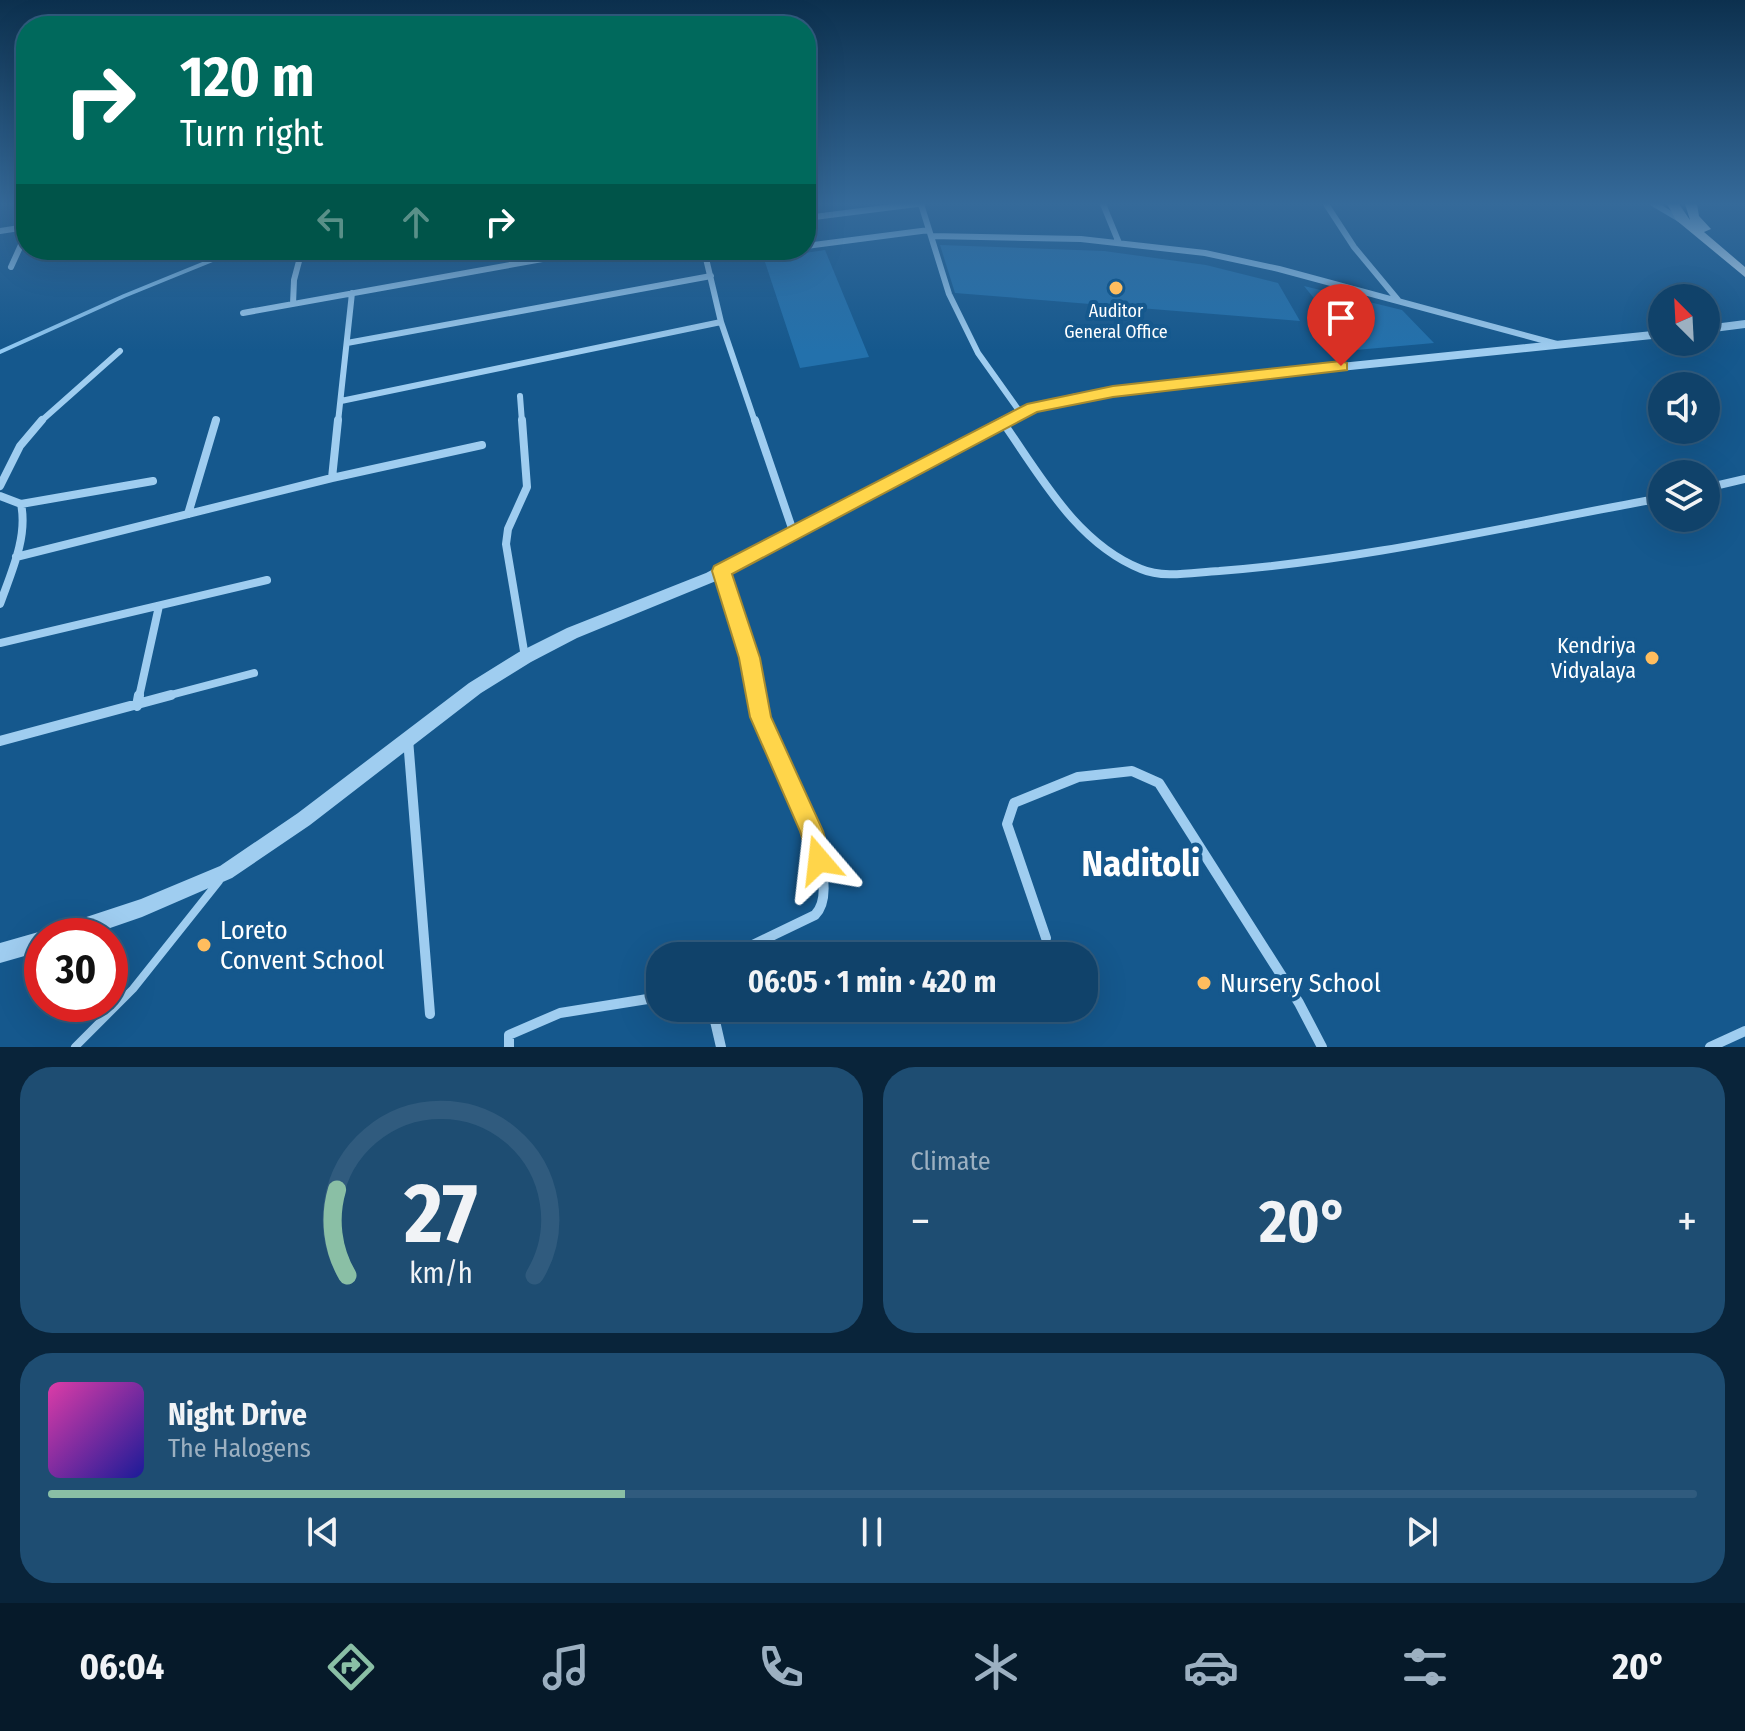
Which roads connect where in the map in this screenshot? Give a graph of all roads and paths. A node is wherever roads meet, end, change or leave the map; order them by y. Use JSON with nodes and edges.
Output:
{"nodes":[{"id":1,"x":936,"y":253,"type":"edge"},
{"id":2,"x":1204,"y":253,"type":"edge"},
{"id":3,"x":1359,"y":253,"type":"edge"},
{"id":4,"x":1721,"y":253,"type":"edge"},
{"id":5,"x":16,"y":258,"type":"edge"},
{"id":6,"x":300,"y":260,"type":"edge"},
{"id":7,"x":537,"y":260,"type":"edge"},
{"id":8,"x":707,"y":260,"type":"edge"},
{"id":9,"x":11,"y":267,"type":"dead end"},
{"id":10,"x":1745,"y":273,"type":"edge"},
{"id":11,"x":711,"y":276,"type":"junction"},
{"id":12,"x":352,"y":293,"type":"junction"},
{"id":13,"x":1399,"y":300,"type":"junction"},
{"id":14,"x":293,"y":304,"type":"junction"},
{"id":15,"x":243,"y":313,"type":"dead end"},
{"id":16,"x":721,"y":322,"type":"junction"},
{"id":17,"x":1745,"y":324,"type":"edge"},
{"id":18,"x":1720,"y":327,"type":"edge"},
{"id":19,"x":1648,"y":336,"type":"edge"},
{"id":20,"x":347,"y":343,"type":"junction"},
{"id":21,"x":1562,"y":345,"type":"junction"},
{"id":22,"x":120,"y":351,"type":"dead end"},
{"id":23,"x":520,"y":396,"type":"dead end"},
{"id":24,"x":341,"y":401,"type":"junction"},
{"id":25,"x":1020,"y":412,"type":"junction"},
{"id":26,"x":216,"y":419,"type":"dead end"},
{"id":27,"x":1002,"y":421,"type":"junction"},
{"id":28,"x":482,"y":445,"type":"dead end"},
{"id":29,"x":332,"y":478,"type":"junction"},
{"id":30,"x":1745,"y":479,"type":"edge"},
{"id":31,"x":153,"y":481,"type":"dead end"},
{"id":32,"x":1720,"y":485,"type":"edge"},
{"id":33,"x":0,"y":486,"type":"edge"},
{"id":34,"x":0,"y":496,"type":"edge"},
{"id":35,"x":1648,"y":501,"type":"edge"},
{"id":36,"x":21,"y":504,"type":"junction"},
{"id":37,"x":188,"y":514,"type":"junction"},
{"id":38,"x":794,"y":534,"type":"junction"},
{"id":39,"x":16,"y":557,"type":"junction"},
{"id":40,"x":721,"y":571,"type":"junction"},
{"id":41,"x":267,"y":580,"type":"dead end"},
{"id":42,"x":0,"y":604,"type":"edge"},
{"id":43,"x":159,"y":606,"type":"junction"},
{"id":44,"x":0,"y":643,"type":"edge"},
{"id":45,"x":525,"y":657,"type":"junction"},
{"id":46,"x":254,"y":673,"type":"dead end"},
{"id":47,"x":137,"y":706,"type":"junction"},
{"id":48,"x":408,"y":738,"type":"junction"},
{"id":49,"x":0,"y":741,"type":"edge"},
{"id":50,"x":226,"y":872,"type":"junction"},
{"id":51,"x":112,"y":918,"type":"edge"},
{"id":52,"x":1046,"y":938,"type":"dead end"},
{"id":53,"x":752,"y":942,"type":"edge"},
{"id":54,"x":24,"y":946,"type":"edge"},
{"id":55,"x":0,"y":953,"type":"edge"},
{"id":56,"x":646,"y":999,"type":"edge"},
{"id":57,"x":430,"y":1014,"type":"dead end"},
{"id":58,"x":715,"y":1022,"type":"edge"},
{"id":59,"x":1745,"y":1031,"type":"edge"},
{"id":60,"x":75,"y":1047,"type":"edge"},
{"id":61,"x":509,"y":1047,"type":"edge"},
{"id":62,"x":721,"y":1047,"type":"edge"},
{"id":63,"x":1322,"y":1047,"type":"edge"},
{"id":64,"x":1710,"y":1047,"type":"edge"}],
"edges":[{"from":1,"to":25,"type":"street"},
{"from":2,"to":13,"type":"street"},
{"from":3,"to":13,"type":"street"},
{"from":4,"to":10,"type":"main road"},
{"from":5,"to":9,"type":"street"},
{"from":6,"to":14,"type":"street"},
{"from":7,"to":12,"type":"street"},
{"from":8,"to":11,"type":"street"},
{"from":11,"to":16,"type":"street"},
{"from":11,"to":20,"type":"street"},
{"from":12,"to":14,"type":"street"},
{"from":12,"to":20,"type":"street"},
{"from":13,"to":21,"type":"street"},
{"from":14,"to":15,"type":"street"},
{"from":16,"to":24,"type":"street"},
{"from":16,"to":38,"type":"street"},
{"from":17,"to":18,"type":"street"},
{"from":19,"to":21,"type":"street"},
{"from":20,"to":24,"type":"street"},
{"from":21,"to":25,"type":"street"},
{"from":22,"to":33,"type":"street"},
{"from":23,"to":45,"type":"street"},
{"from":24,"to":29,"type":"street"},
{"from":25,"to":27,"type":"street"},
{"from":26,"to":37,"type":"street"},
{"from":27,"to":35,"type":"street"},
{"from":27,"to":38,"type":"street"},
{"from":28,"to":29,"type":"street"},
{"from":29,"to":37,"type":"street"},
{"from":30,"to":32,"type":"street"},
{"from":31,"to":36,"type":"street"},
{"from":34,"to":36,"type":"street"},
{"from":36,"to":39,"type":"street"},
{"from":37,"to":39,"type":"street"},
{"from":38,"to":40,"type":"street"},
{"from":39,"to":42,"type":"street"},
{"from":40,"to":45,"type":"street"},
{"from":40,"to":53,"type":"street"},
{"from":41,"to":43,"type":"street"},
{"from":43,"to":44,"type":"street"},
{"from":43,"to":47,"type":"street"},
{"from":45,"to":48,"type":"street"},
{"from":46,"to":47,"type":"street"},
{"from":47,"to":49,"type":"street"},
{"from":48,"to":50,"type":"street"},
{"from":48,"to":57,"type":"street"},
{"from":50,"to":51,"type":"street"},
{"from":50,"to":60,"type":"lane"},
{"from":52,"to":63,"type":"street"},
{"from":54,"to":55,"type":"street"},
{"from":56,"to":61,"type":"street"},
{"from":58,"to":62,"type":"street"},
{"from":59,"to":64,"type":"street"}]}
